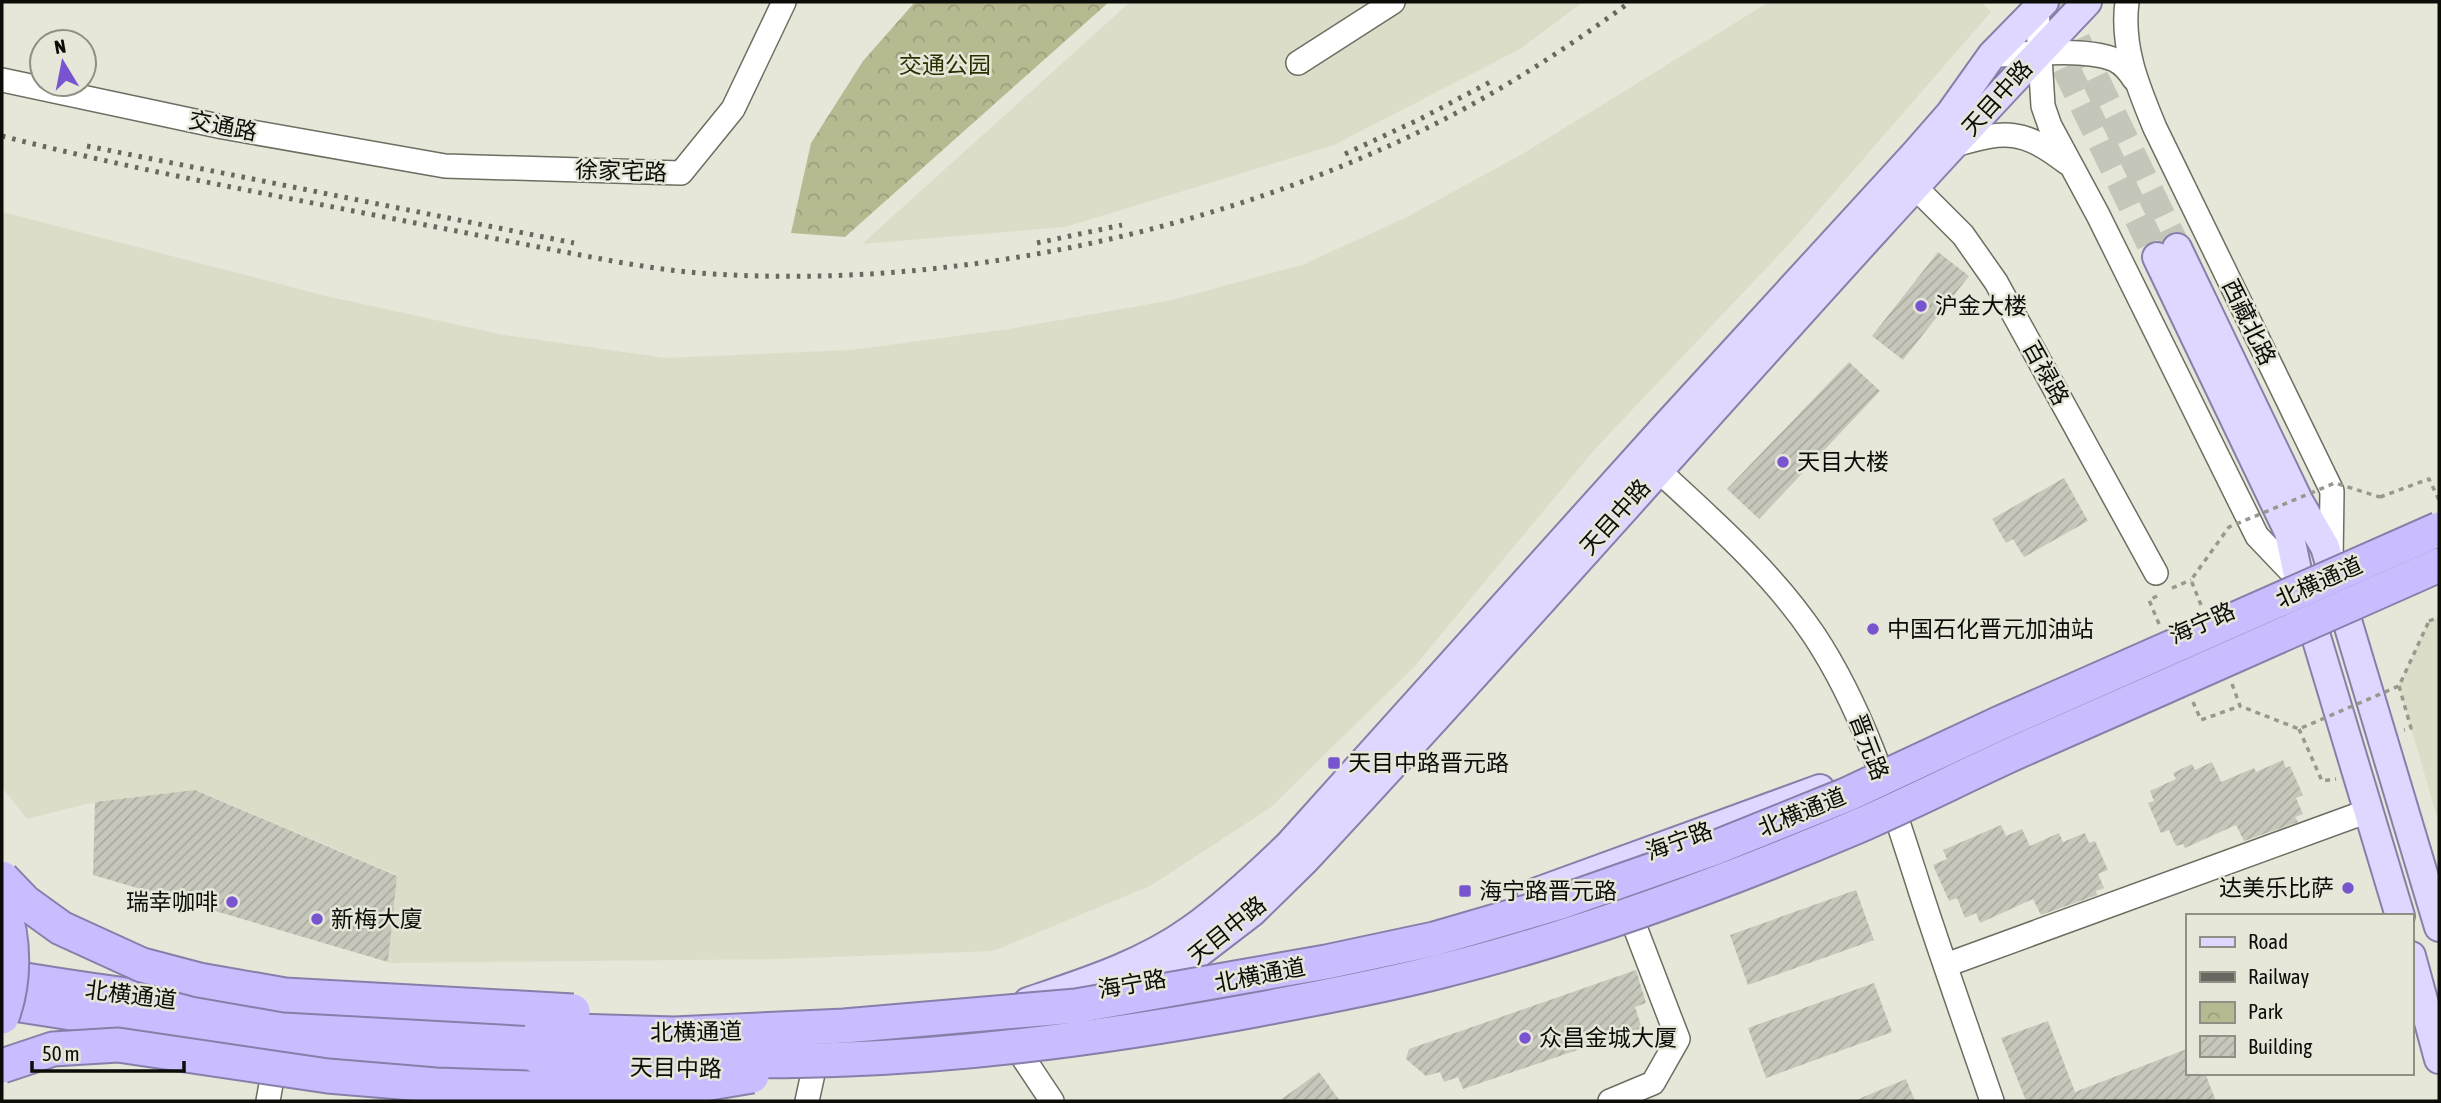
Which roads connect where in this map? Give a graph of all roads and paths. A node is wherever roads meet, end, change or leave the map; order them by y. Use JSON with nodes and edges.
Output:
{"nodes":[{"id":1,"x":785,"y":2,"type":"edge"},
{"id":2,"x":1393,"y":2,"type":"edge"},
{"id":3,"x":2087,"y":2,"type":"edge"},
{"id":4,"x":2127,"y":2,"type":"edge"},
{"id":5,"x":2040,"y":5,"type":"edge"},
{"id":6,"x":2080,"y":53,"type":"junction"},
{"id":7,"x":2039,"y":54,"type":"junction"},
{"id":8,"x":1992,"y":55,"type":"junction"},
{"id":9,"x":1298,"y":63,"type":"dead end"},
{"id":10,"x":2,"y":80,"type":"edge"},
{"id":11,"x":2138,"y":85,"type":"junction"},
{"id":12,"x":2042,"y":96,"type":"junction"},
{"id":13,"x":1955,"y":145,"type":"junction"},
{"id":14,"x":445,"y":166,"type":"joint"},
{"id":15,"x":2072,"y":167,"type":"junction"},
{"id":16,"x":1916,"y":188,"type":"junction"},
{"id":17,"x":1649,"y":462,"type":"junction"},
{"id":18,"x":2439,"y":500,"type":"edge"},
{"id":19,"x":2439,"y":516,"type":"edge"},
{"id":20,"x":2439,"y":529,"type":"edge"},
{"id":21,"x":2332,"y":565,"type":"junction"},
{"id":22,"x":2439,"y":565,"type":"edge"},
{"id":23,"x":2156,"y":573,"type":"dead end"},
{"id":24,"x":2299,"y":580,"type":"junction"},
{"id":25,"x":2439,"y":584,"type":"edge"},
{"id":26,"x":2149,"y":600,"type":"dead end"},
{"id":27,"x":2201,"y":605,"type":"dead end"},
{"id":28,"x":2348,"y":617,"type":"junction"},
{"id":29,"x":2439,"y":617,"type":"edge"},
{"id":30,"x":2314,"y":631,"type":"junction"},
{"id":31,"x":2165,"y":639,"type":"junction"},
{"id":32,"x":2230,"y":681,"type":"dead end"},
{"id":33,"x":2399,"y":686,"type":"junction"},
{"id":34,"x":2240,"y":706,"type":"junction"},
{"id":35,"x":2201,"y":720,"type":"dead end"},
{"id":36,"x":2411,"y":728,"type":"dead end"},
{"id":37,"x":2299,"y":729,"type":"junction"},
{"id":38,"x":1877,"y":766,"type":"junction"},
{"id":39,"x":2322,"y":781,"type":"dead end"},
{"id":40,"x":2368,"y":811,"type":"junction"},
{"id":41,"x":1896,"y":817,"type":"junction"},
{"id":42,"x":2,"y":878,"type":"edge"},
{"id":43,"x":2,"y":905,"type":"edge"},
{"id":44,"x":2399,"y":914,"type":"edge"},
{"id":45,"x":1633,"y":922,"type":"junction"},
{"id":46,"x":2439,"y":927,"type":"edge"},
{"id":47,"x":2413,"y":963,"type":"edge"},
{"id":48,"x":2,"y":965,"type":"edge"},
{"id":49,"x":1946,"y":965,"type":"junction"},
{"id":50,"x":2,"y":976,"type":"edge"},
{"id":51,"x":1167,"y":978,"type":"junction"},
{"id":52,"x":2,"y":1002,"type":"edge"},
{"id":53,"x":1000,"y":1012,"type":"junction"},
{"id":54,"x":2,"y":1014,"type":"edge"},
{"id":55,"x":844,"y":1026,"type":"junction"},
{"id":56,"x":276,"y":1052,"type":"junction"},
{"id":57,"x":1022,"y":1056,"type":"junction"},
{"id":58,"x":849,"y":1059,"type":"junction"},
{"id":59,"x":2439,"y":1059,"type":"edge"},
{"id":60,"x":2,"y":1066,"type":"edge"},
{"id":61,"x":814,"y":1069,"type":"junction"},
{"id":62,"x":268,"y":1101,"type":"edge"},
{"id":63,"x":807,"y":1101,"type":"edge"},
{"id":64,"x":1052,"y":1101,"type":"edge"},
{"id":65,"x":1611,"y":1101,"type":"edge"},
{"id":66,"x":1992,"y":1101,"type":"edge"}],
"edges":[{"from":1,"to":14,"type":"street","name":"徐家宅路"},
{"from":2,"to":9,"type":"street"},
{"from":3,"to":7,"type":"main road","name":"天目中路"},
{"from":4,"to":11,"type":"street","name":"西藏北路"},
{"from":5,"to":7,"type":"street","name":"西藏北路"},
{"from":5,"to":8,"type":"main road","name":"天目中路"},
{"from":6,"to":7,"type":"street","name":"西藏北路"},
{"from":6,"to":11,"type":"street","name":"西藏北路"},
{"from":6,"to":12,"type":"street"},
{"from":7,"to":8,"type":"street","name":"西藏北路"},
{"from":7,"to":12,"type":"street","name":"西藏北路"},
{"from":7,"to":13,"type":"main road","name":"天目中路"},
{"from":8,"to":17,"type":"main road","name":"天目中路"},
{"from":10,"to":14,"type":"street","name":"交通路"},
{"from":11,"to":21,"type":"street","name":"西藏北路"},
{"from":12,"to":15,"type":"street","name":"西藏北路"},
{"from":13,"to":15,"type":"street","name":"西藏北路"},
{"from":13,"to":16,"type":"main road","name":"天目中路"},
{"from":15,"to":24,"type":"street","name":"西藏北路"},
{"from":16,"to":17,"type":"main road","name":"天目中路"},
{"from":16,"to":23,"type":"street","name":"百禄路"},
{"from":17,"to":38,"type":"street","name":"晋元路"},
{"from":17,"to":51,"type":"main road","name":"天目中路"},
{"from":17,"to":53,"type":"main road","name":"天目中路"},
{"from":18,"to":27,"type":"path","bridge":true},
{"from":19,"to":21,"type":"main road","name":"海宁路"},
{"from":20,"to":55,"type":"highway","name":"北横通道","bridge":true},
{"from":21,"to":24,"type":"main road","name":"海宁路"},
{"from":21,"to":24,"type":"main road","name":"西藏北路"},
{"from":21,"to":28,"type":"main road","name":"西藏北路"},
{"from":22,"to":58,"type":"highway","name":"北横通道","bridge":true},
{"from":24,"to":30,"type":"main road","name":"西藏北路"},
{"from":24,"to":31,"type":"main road","name":"海宁路"},
{"from":25,"to":28,"type":"main road"},
{"from":26,"to":31,"type":"path"},
{"from":28,"to":30,"type":"main road"},
{"from":28,"to":46,"type":"main road","name":"西藏北路"},
{"from":29,"to":33,"type":"path","bridge":true},
{"from":30,"to":40,"type":"main road","name":"西藏北路"},
{"from":30,"to":41,"type":"main road"},
{"from":31,"to":38,"type":"main road","name":"海宁路"},
{"from":32,"to":34,"type":"path","bridge":true},
{"from":33,"to":36,"type":"path"},
{"from":33,"to":37,"type":"path","bridge":true},
{"from":34,"to":35,"type":"path"},
{"from":34,"to":37,"type":"path","bridge":true},
{"from":37,"to":39,"type":"path"},
{"from":38,"to":41,"type":"street","name":"晋元路"},
{"from":38,"to":51,"type":"main road","name":"海宁路"},
{"from":40,"to":44,"type":"main road","name":"西藏北路"},
{"from":40,"to":49,"type":"street"},
{"from":41,"to":45,"type":"main road"},
{"from":41,"to":49,"type":"street","name":"晋元路"},
{"from":42,"to":55,"type":"highway","bridge":true},
{"from":43,"to":54,"type":"highway","bridge":true},
{"from":45,"to":57,"type":"main road"},
{"from":45,"to":65,"type":"street"},
{"from":47,"to":59,"type":"main road"},
{"from":48,"to":53,"type":"main road","name":"天目中路"},
{"from":49,"to":66,"type":"street","name":"晋元路"},
{"from":50,"to":55,"type":"highway","name":"北横通道","bridge":true},
{"from":51,"to":53,"type":"main road","name":"海宁路"},
{"from":51,"to":57,"type":"main road","name":"天目中路"},
{"from":52,"to":58,"type":"highway","name":"北横通道","bridge":true},
{"from":53,"to":57,"type":"street"},
{"from":54,"to":56,"type":"main road","name":"天目中路"},
{"from":56,"to":61,"type":"main road","name":"天目中路"},
{"from":56,"to":62,"type":"street"},
{"from":57,"to":61,"type":"main road","name":"天目中路"},
{"from":57,"to":64,"type":"street"},
{"from":58,"to":60,"type":"highway","bridge":true},
{"from":61,"to":63,"type":"street"}]}
